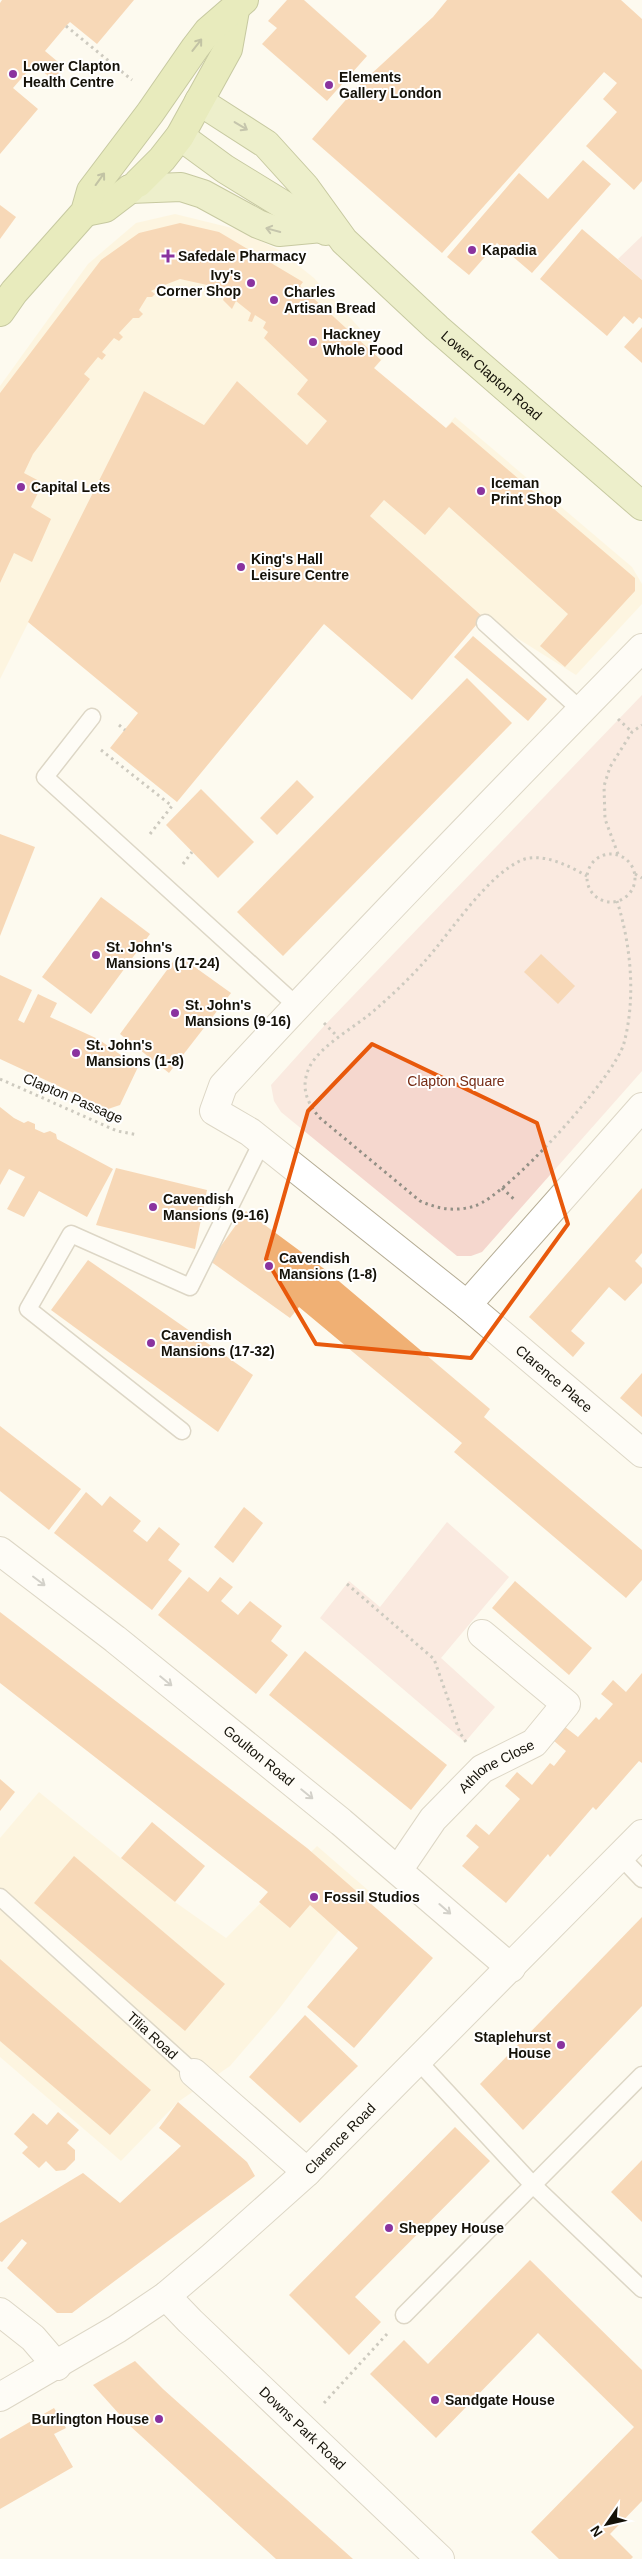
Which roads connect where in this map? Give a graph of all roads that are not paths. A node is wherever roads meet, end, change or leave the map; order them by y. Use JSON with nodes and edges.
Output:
{"nodes":[{"id":1,"x":240,"y":5,"type":"edge"},
{"id":2,"x":168,"y":84,"type":"junction"},
{"id":3,"x":199,"y":101,"type":"junction"},
{"id":4,"x":150,"y":113,"type":"junction"},
{"id":5,"x":180,"y":136,"type":"junction"},
{"id":6,"x":134,"y":186,"type":"junction"},
{"id":7,"x":85,"y":212,"type":"junction"},
{"id":8,"x":333,"y":235,"type":"junction"},
{"id":9,"x":0,"y":312,"type":"edge"},
{"id":10,"x":642,"y":506,"type":"edge"},
{"id":11,"x":485,"y":623,"type":"dead end"},
{"id":12,"x":642,"y":648,"type":"edge"},
{"id":13,"x":581,"y":710,"type":"junction"},
{"id":14,"x":92,"y":717,"type":"dead end"},
{"id":15,"x":297,"y":1006,"type":"junction"},
{"id":16,"x":642,"y":1107,"type":"edge"},
{"id":17,"x":262,"y":1142,"type":"junction"},
{"id":18,"x":467,"y":1305,"type":"junction"},
{"id":19,"x":182,"y":1431,"type":"dead end"},
{"id":20,"x":642,"y":1453,"type":"edge"},
{"id":21,"x":0,"y":1551,"type":"edge"},
{"id":22,"x":482,"y":1634,"type":"dead end"},
{"id":23,"x":642,"y":1834,"type":"edge"},
{"id":24,"x":620,"y":1856,"type":"junction"},
{"id":25,"x":399,"y":1869,"type":"junction"},
{"id":26,"x":642,"y":1879,"type":"edge"},
{"id":27,"x":0,"y":1897,"type":"edge"},
{"id":28,"x":512,"y":1968,"type":"junction"},
{"id":29,"x":419,"y":2062,"type":"junction"},
{"id":30,"x":194,"y":2072,"type":"joint"},
{"id":31,"x":642,"y":2074,"type":"edge"},
{"id":32,"x":307,"y":2172,"type":"junction"},
{"id":33,"x":533,"y":2185,"type":"junction"},
{"id":34,"x":642,"y":2289,"type":"edge"},
{"id":35,"x":166,"y":2296,"type":"junction"},
{"id":36,"x":0,"y":2312,"type":"edge"},
{"id":37,"x":404,"y":2315,"type":"road end"},
{"id":38,"x":57,"y":2366,"type":"junction"},
{"id":39,"x":0,"y":2397,"type":"edge"},
{"id":40,"x":440,"y":2559,"type":"edge"}],
"edges":[{"from":2,"to":1,"type":"highway","one_way":true},
{"from":1,"to":3,"type":"highway"},
{"from":2,"to":3,"type":"highway","name":"Lower Clapton Road"},
{"from":2,"to":4,"type":"highway"},
{"from":3,"to":5,"type":"highway"},
{"from":3,"to":8,"type":"main road","name":"Lower Clapton Road","one_way":true},
{"from":4,"to":5,"type":"highway","name":"Lower Clapton Road"},
{"from":7,"to":4,"type":"highway","one_way":true},
{"from":5,"to":6,"type":"highway"},
{"from":5,"to":8,"type":"main road","name":"Lower Clapton Road"},
{"from":6,"to":7,"type":"highway"},
{"from":8,"to":6,"type":"main road","one_way":true},
{"from":7,"to":9,"type":"highway"},
{"from":8,"to":10,"type":"main road","name":"Lower Clapton Road"},
{"from":11,"to":13,"type":"lane"},
{"from":12,"to":13,"type":"street"},
{"from":13,"to":15,"type":"street"},
{"from":14,"to":15,"type":"lane"},
{"from":15,"to":17,"type":"street"},
{"from":16,"to":18,"type":"street"},
{"from":17,"to":18,"type":"street"},
{"from":17,"to":19,"type":"lane"},
{"from":18,"to":20,"type":"street","name":"Clarence Place"},
{"from":21,"to":25,"type":"street","name":"Goulton Road","one_way":true},
{"from":22,"to":25,"type":"street","name":"Athlone Close"},
{"from":23,"to":24,"type":"street","name":"Clarence Road"},
{"from":24,"to":26,"type":"lane"},
{"from":24,"to":28,"type":"street","name":"Clarence Road"},
{"from":25,"to":28,"type":"street","name":"Goulton Road","one_way":true},
{"from":27,"to":30,"type":"lane","name":"Tilia Road"},
{"from":28,"to":29,"type":"street","name":"Clarence Road"},
{"from":29,"to":32,"type":"street","name":"Clarence Road"},
{"from":29,"to":33,"type":"lane"},
{"from":30,"to":32,"type":"street","name":"Tilia Road"},
{"from":31,"to":33,"type":"lane"},
{"from":32,"to":35,"type":"street","name":"Clarence Road"},
{"from":33,"to":34,"type":"lane"},
{"from":33,"to":37,"type":"lane"},
{"from":35,"to":38,"type":"street","name":"Clarence Road"},
{"from":35,"to":40,"type":"street","name":"Downs Park Road"},
{"from":36,"to":38,"type":"street"},
{"from":38,"to":39,"type":"street","name":"Clarence Road"}]}
